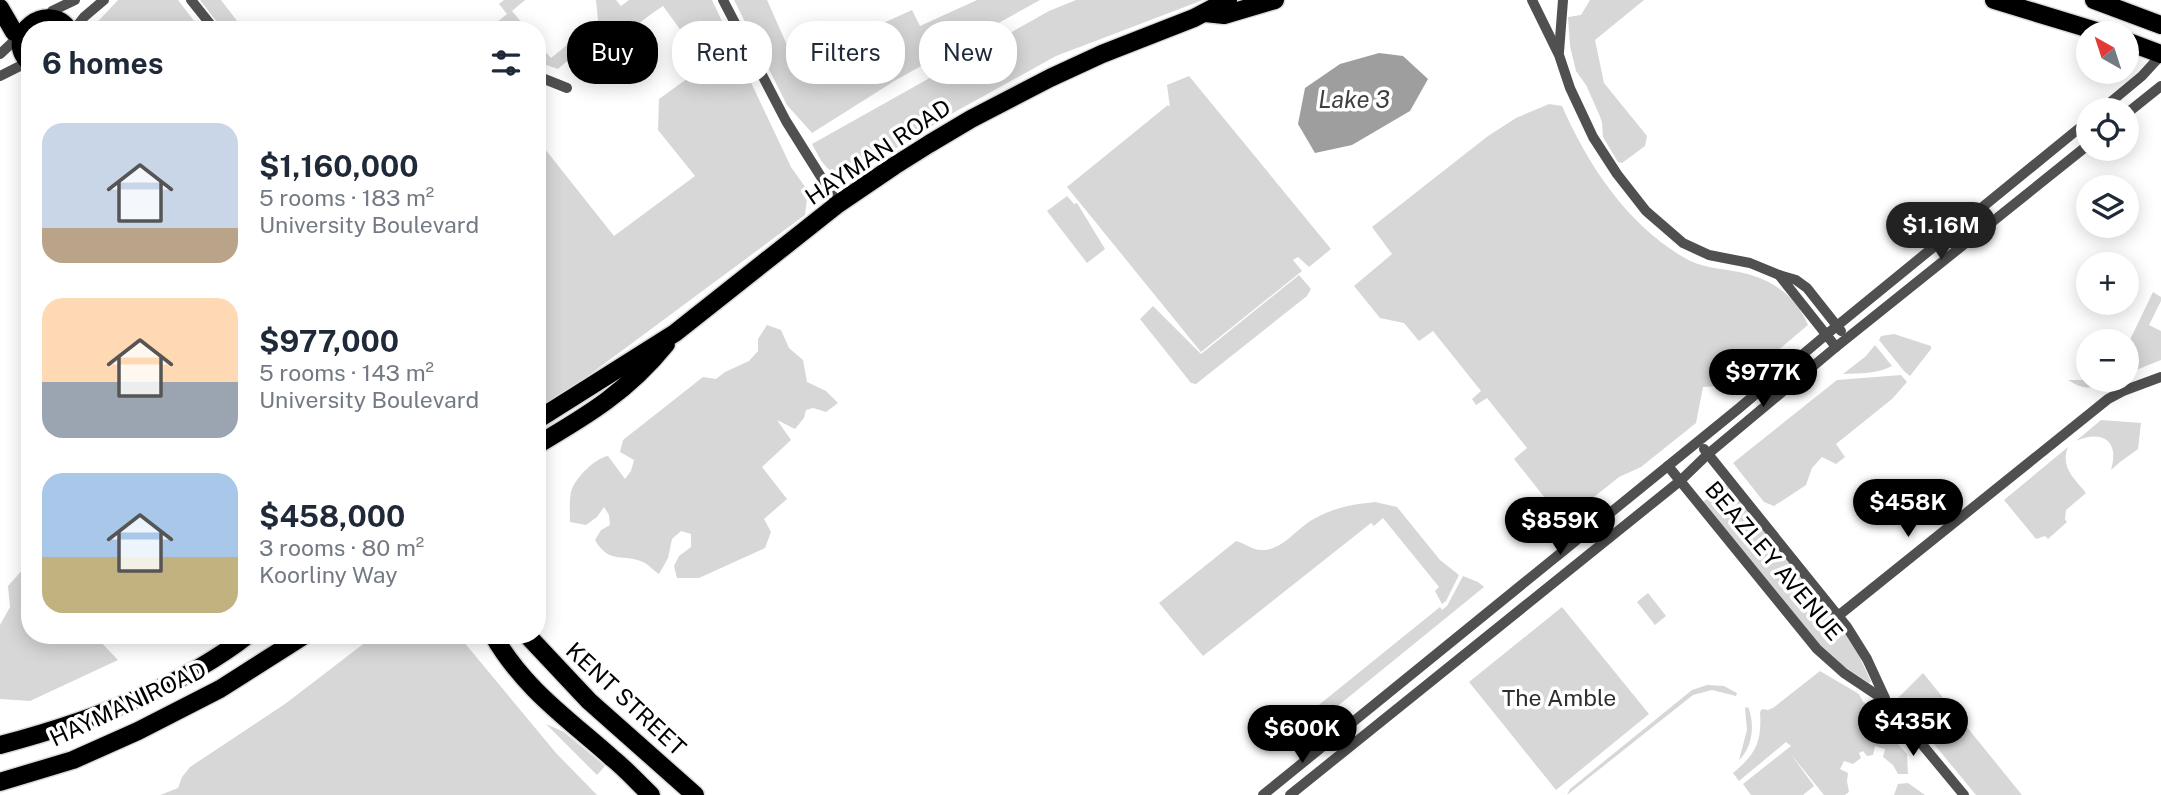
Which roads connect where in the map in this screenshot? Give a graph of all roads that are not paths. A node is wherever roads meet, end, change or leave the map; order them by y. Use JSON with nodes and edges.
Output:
{"nodes":[{"id":1,"x":75,"y":0,"type":"edge"},
{"id":2,"x":104,"y":0,"type":"edge"},
{"id":3,"x":191,"y":0,"type":"edge"},
{"id":4,"x":723,"y":0,"type":"edge"},
{"id":5,"x":1228,"y":0,"type":"edge"},
{"id":6,"x":1275,"y":0,"type":"edge"},
{"id":7,"x":1532,"y":0,"type":"edge"},
{"id":8,"x":1563,"y":0,"type":"edge"},
{"id":9,"x":1994,"y":0,"type":"edge"},
{"id":10,"x":2094,"y":0,"type":"edge"},
{"id":11,"x":0,"y":8,"type":"edge"},
{"id":12,"x":44,"y":8,"type":"junction"},
{"id":13,"x":1205,"y":13,"type":"junction"},
{"id":14,"x":65,"y":21,"type":"edge"},
{"id":15,"x":80,"y":21,"type":"edge"},
{"id":16,"x":208,"y":21,"type":"edge"},
{"id":17,"x":2076,"y":25,"type":"edge"},
{"id":18,"x":2161,"y":25,"type":"edge"},
{"id":19,"x":14,"y":36,"type":"junction"},
{"id":20,"x":2139,"y":46,"type":"edge"},
{"id":21,"x":0,"y":54,"type":"edge"},
{"id":22,"x":21,"y":55,"type":"edge"},
{"id":23,"x":1559,"y":55,"type":"junction"},
{"id":24,"x":2161,"y":55,"type":"edge"},
{"id":25,"x":21,"y":66,"type":"edge"},
{"id":26,"x":0,"y":76,"type":"edge"},
{"id":27,"x":546,"y":80,"type":"edge"},
{"id":28,"x":2161,"y":86,"type":"edge"},
{"id":29,"x":567,"y":88,"type":"dead end"},
{"id":30,"x":2115,"y":98,"type":"edge"},
{"id":31,"x":2139,"y":104,"type":"edge"},
{"id":32,"x":2076,"y":131,"type":"edge"},
{"id":33,"x":2076,"y":155,"type":"edge"},
{"id":34,"x":838,"y":204,"type":"junction"},
{"id":35,"x":1779,"y":275,"type":"junction"},
{"id":36,"x":1837,"y":326,"type":"junction"},
{"id":37,"x":675,"y":333,"type":"junction"},
{"id":38,"x":1827,"y":334,"type":"junction"},
{"id":39,"x":1847,"y":338,"type":"junction"},
{"id":40,"x":1836,"y":347,"type":"junction"},
{"id":41,"x":2161,"y":377,"type":"edge"},
{"id":42,"x":546,"y":414,"type":"edge"},
{"id":43,"x":546,"y":440,"type":"edge"},
{"id":44,"x":1698,"y":443,"type":"junction"},
{"id":45,"x":1708,"y":454,"type":"junction"},
{"id":46,"x":1668,"y":466,"type":"junction"},
{"id":47,"x":1680,"y":481,"type":"junction"},
{"id":48,"x":1838,"y":615,"type":"junction"},
{"id":49,"x":234,"y":644,"type":"edge"},
{"id":50,"x":291,"y":644,"type":"edge"},
{"id":51,"x":499,"y":644,"type":"edge"},
{"id":52,"x":535,"y":644,"type":"edge"},
{"id":53,"x":1886,"y":701,"type":"junction"},
{"id":54,"x":0,"y":745,"type":"edge"},
{"id":55,"x":1285,"y":777,"type":"junction"},
{"id":56,"x":0,"y":782,"type":"edge"},
{"id":57,"x":1276,"y":791,"type":"edge"},
{"id":58,"x":1295,"y":793,"type":"edge"},
{"id":59,"x":651,"y":795,"type":"edge"},
{"id":60,"x":695,"y":795,"type":"edge"},
{"id":61,"x":1263,"y":795,"type":"edge"},
{"id":62,"x":1964,"y":795,"type":"edge"}],
"edges":[{"from":1,"to":12,"type":"street"},
{"from":2,"to":15,"type":"street"},
{"from":3,"to":16,"type":"street"},
{"from":4,"to":34,"type":"street"},
{"from":5,"to":13,"type":"main road","name":"HAYMAN ROAD"},
{"from":6,"to":13,"type":"main road","name":"HAYMAN ROAD"},
{"from":7,"to":23,"type":"street"},
{"from":8,"to":23,"type":"street"},
{"from":9,"to":17,"type":"main road"},
{"from":10,"to":18,"type":"main road"},
{"from":11,"to":19,"type":"main road"},
{"from":12,"to":14,"type":"main road"},
{"from":12,"to":19,"type":"main road"},
{"from":13,"to":34,"type":"main road","name":"HAYMAN ROAD"},
{"from":19,"to":21,"type":"street"},
{"from":19,"to":22,"type":"main road"},
{"from":20,"to":24,"type":"main road"},
{"from":23,"to":35,"type":"street"},
{"from":24,"to":30,"type":"street"},
{"from":25,"to":26,"type":"street"},
{"from":27,"to":29,"type":"street"},
{"from":28,"to":31,"type":"street"},
{"from":32,"to":36,"type":"street"},
{"from":33,"to":39,"type":"street"},
{"from":34,"to":37,"type":"main road","name":"HAYMAN ROAD"},
{"from":35,"to":36,"type":"street"},
{"from":35,"to":38,"type":"street"},
{"from":36,"to":38,"type":"street"},
{"from":36,"to":39,"type":"street"},
{"from":37,"to":42,"type":"main road","name":"HAYMAN ROAD"},
{"from":37,"to":43,"type":"main road","name":"HAYMAN ROAD"},
{"from":38,"to":40,"type":"street"},
{"from":38,"to":44,"type":"street"},
{"from":39,"to":40,"type":"street"},
{"from":40,"to":45,"type":"street"},
{"from":41,"to":48,"type":"street"},
{"from":44,"to":45,"type":"street","name":"BEAZLEY AVENUE"},
{"from":44,"to":46,"type":"street"},
{"from":45,"to":47,"type":"street"},
{"from":45,"to":48,"type":"street","name":"BEAZLEY AVENUE"},
{"from":46,"to":47,"type":"street","name":"BEAZLEY AVENUE"},
{"from":46,"to":55,"type":"street"},
{"from":47,"to":53,"type":"street","name":"BEAZLEY AVENUE"},
{"from":47,"to":58,"type":"street"},
{"from":48,"to":53,"type":"street","name":"BEAZLEY AVENUE"},
{"from":49,"to":54,"type":"main road","name":"HAYMAN ROAD"},
{"from":50,"to":56,"type":"main road","name":"HAYMAN ROAD"},
{"from":51,"to":59,"type":"main road"},
{"from":52,"to":60,"type":"main road","name":"KENT STREET"},
{"from":53,"to":62,"type":"street","name":"BEAZLEY AVENUE"},
{"from":55,"to":57,"type":"street"},
{"from":55,"to":58,"type":"street"},
{"from":57,"to":61,"type":"street"}]}
